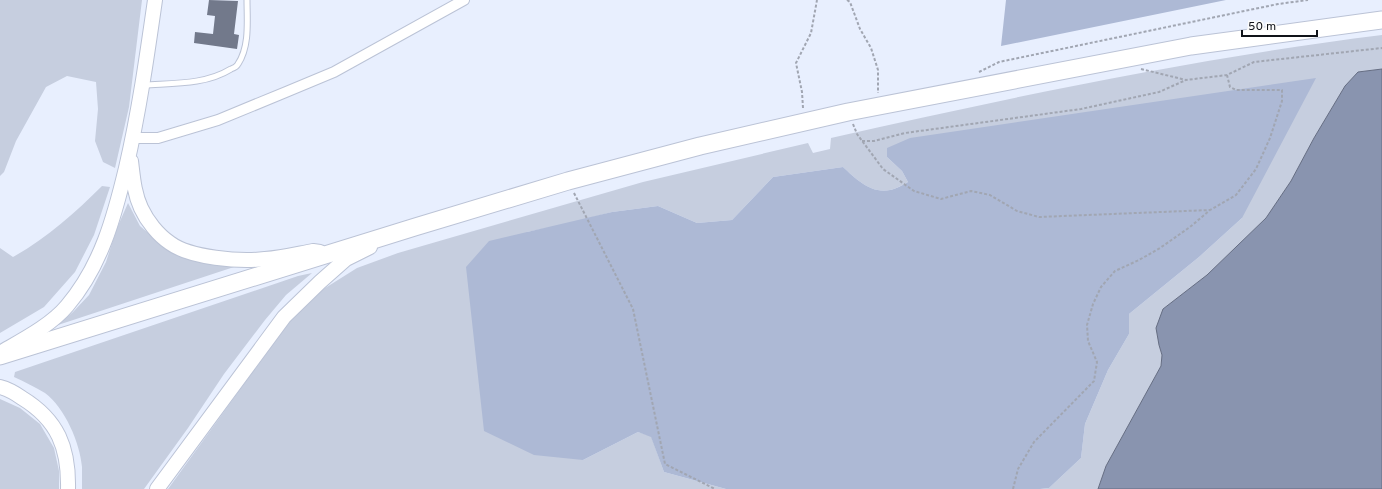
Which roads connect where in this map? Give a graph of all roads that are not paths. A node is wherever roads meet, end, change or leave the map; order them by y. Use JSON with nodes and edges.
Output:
{"nodes":[{"id":1,"x":155,"y":0,"type":"edge"},
{"id":2,"x":247,"y":0,"type":"edge"},
{"id":3,"x":464,"y":0,"type":"edge"},
{"id":4,"x":1382,"y":20,"type":"edge"},
{"id":5,"x":143,"y":84,"type":"junction"},
{"id":6,"x":131,"y":144,"type":"junction"},
{"id":7,"x":415,"y":227,"type":"junction"},
{"id":8,"x":328,"y":253,"type":"junction"},
{"id":9,"x":0,"y":355,"type":"edge"},
{"id":10,"x":0,"y":387,"type":"edge"},
{"id":11,"x":68,"y":489,"type":"edge"},
{"id":12,"x":157,"y":489,"type":"edge"}],
"edges":[{"from":1,"to":5,"type":"main road"},
{"from":2,"to":5,"type":"lane"},
{"from":3,"to":6,"type":"street"},
{"from":4,"to":7,"type":"highway"},
{"from":5,"to":6,"type":"main road"},
{"from":6,"to":8,"type":"main road"},
{"from":6,"to":9,"type":"main road"},
{"from":7,"to":8,"type":"highway"},
{"from":7,"to":12,"type":"main road"},
{"from":8,"to":9,"type":"highway"},
{"from":10,"to":11,"type":"main road"}]}
